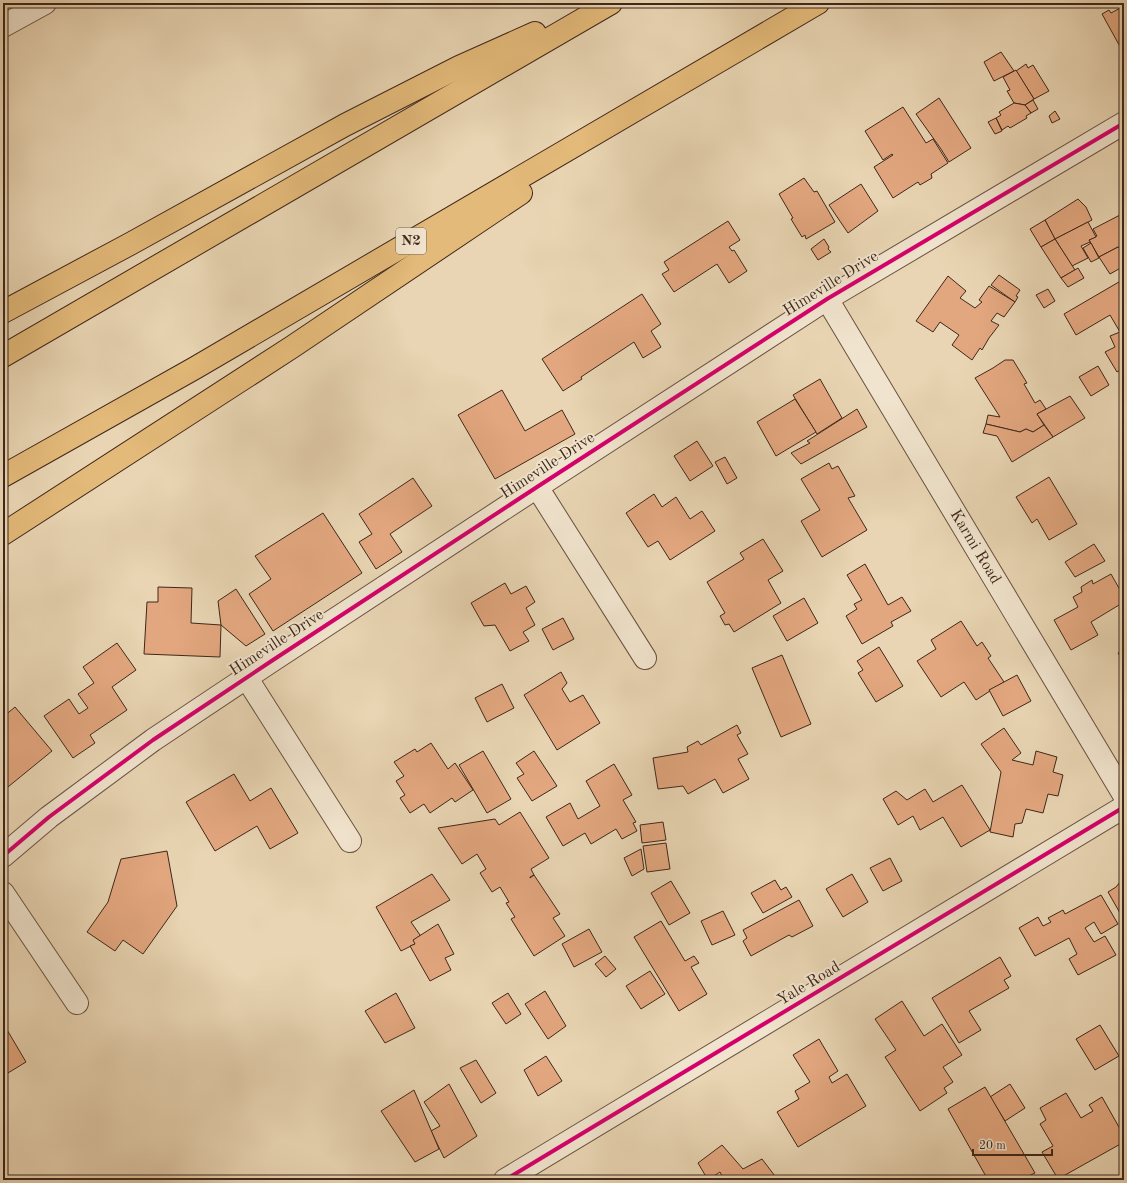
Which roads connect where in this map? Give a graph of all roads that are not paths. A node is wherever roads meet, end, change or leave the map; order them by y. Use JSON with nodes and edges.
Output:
{"nodes":[{"id":1,"x":45,"y":3,"type":"edge"},
{"id":2,"x":602,"y":3,"type":"edge"},
{"id":3,"x":611,"y":3,"type":"edge"},
{"id":4,"x":818,"y":3,"type":"edge"},
{"id":5,"x":3,"y":26,"type":"edge"},
{"id":6,"x":697,"y":73,"type":"junction"},
{"id":7,"x":1124,"y":123,"type":"edge"},
{"id":8,"x":827,"y":299,"type":"junction"},
{"id":9,"x":3,"y":312,"type":"edge"},
{"id":10,"x":3,"y":356,"type":"edge"},
{"id":11,"x":3,"y":476,"type":"edge"},
{"id":12,"x":537,"y":487,"type":"junction"},
{"id":13,"x":3,"y":534,"type":"edge"},
{"id":14,"x":645,"y":658,"type":"dead end"},
{"id":15,"x":246,"y":677,"type":"junction"},
{"id":16,"x":1124,"y":795,"type":"edge"},
{"id":17,"x":1124,"y":808,"type":"edge"},
{"id":18,"x":350,"y":841,"type":"dead end"},
{"id":19,"x":3,"y":856,"type":"edge"},
{"id":20,"x":3,"y":892,"type":"edge"},
{"id":21,"x":77,"y":1003,"type":"dead end"},
{"id":22,"x":505,"y":1180,"type":"edge"}],
"edges":[{"from":1,"to":5,"type":"street"},
{"from":2,"to":9,"type":"highway"},
{"from":3,"to":10,"type":"highway"},
{"from":4,"to":6,"type":"highway","number":"N2"},
{"from":6,"to":11,"type":"highway","number":"N2"},
{"from":6,"to":13,"type":"highway"},
{"from":7,"to":8,"type":"street","name":"Himeville Drive"},
{"from":8,"to":12,"type":"street","name":"Himeville Drive"},
{"from":8,"to":16,"type":"street","name":"Karmi Road"},
{"from":12,"to":14,"type":"street"},
{"from":12,"to":15,"type":"street","name":"Himeville Drive"},
{"from":15,"to":18,"type":"street"},
{"from":15,"to":19,"type":"street","name":"Himeville Drive"},
{"from":17,"to":22,"type":"street","name":"Yale Road"},
{"from":20,"to":21,"type":"street"}]}
